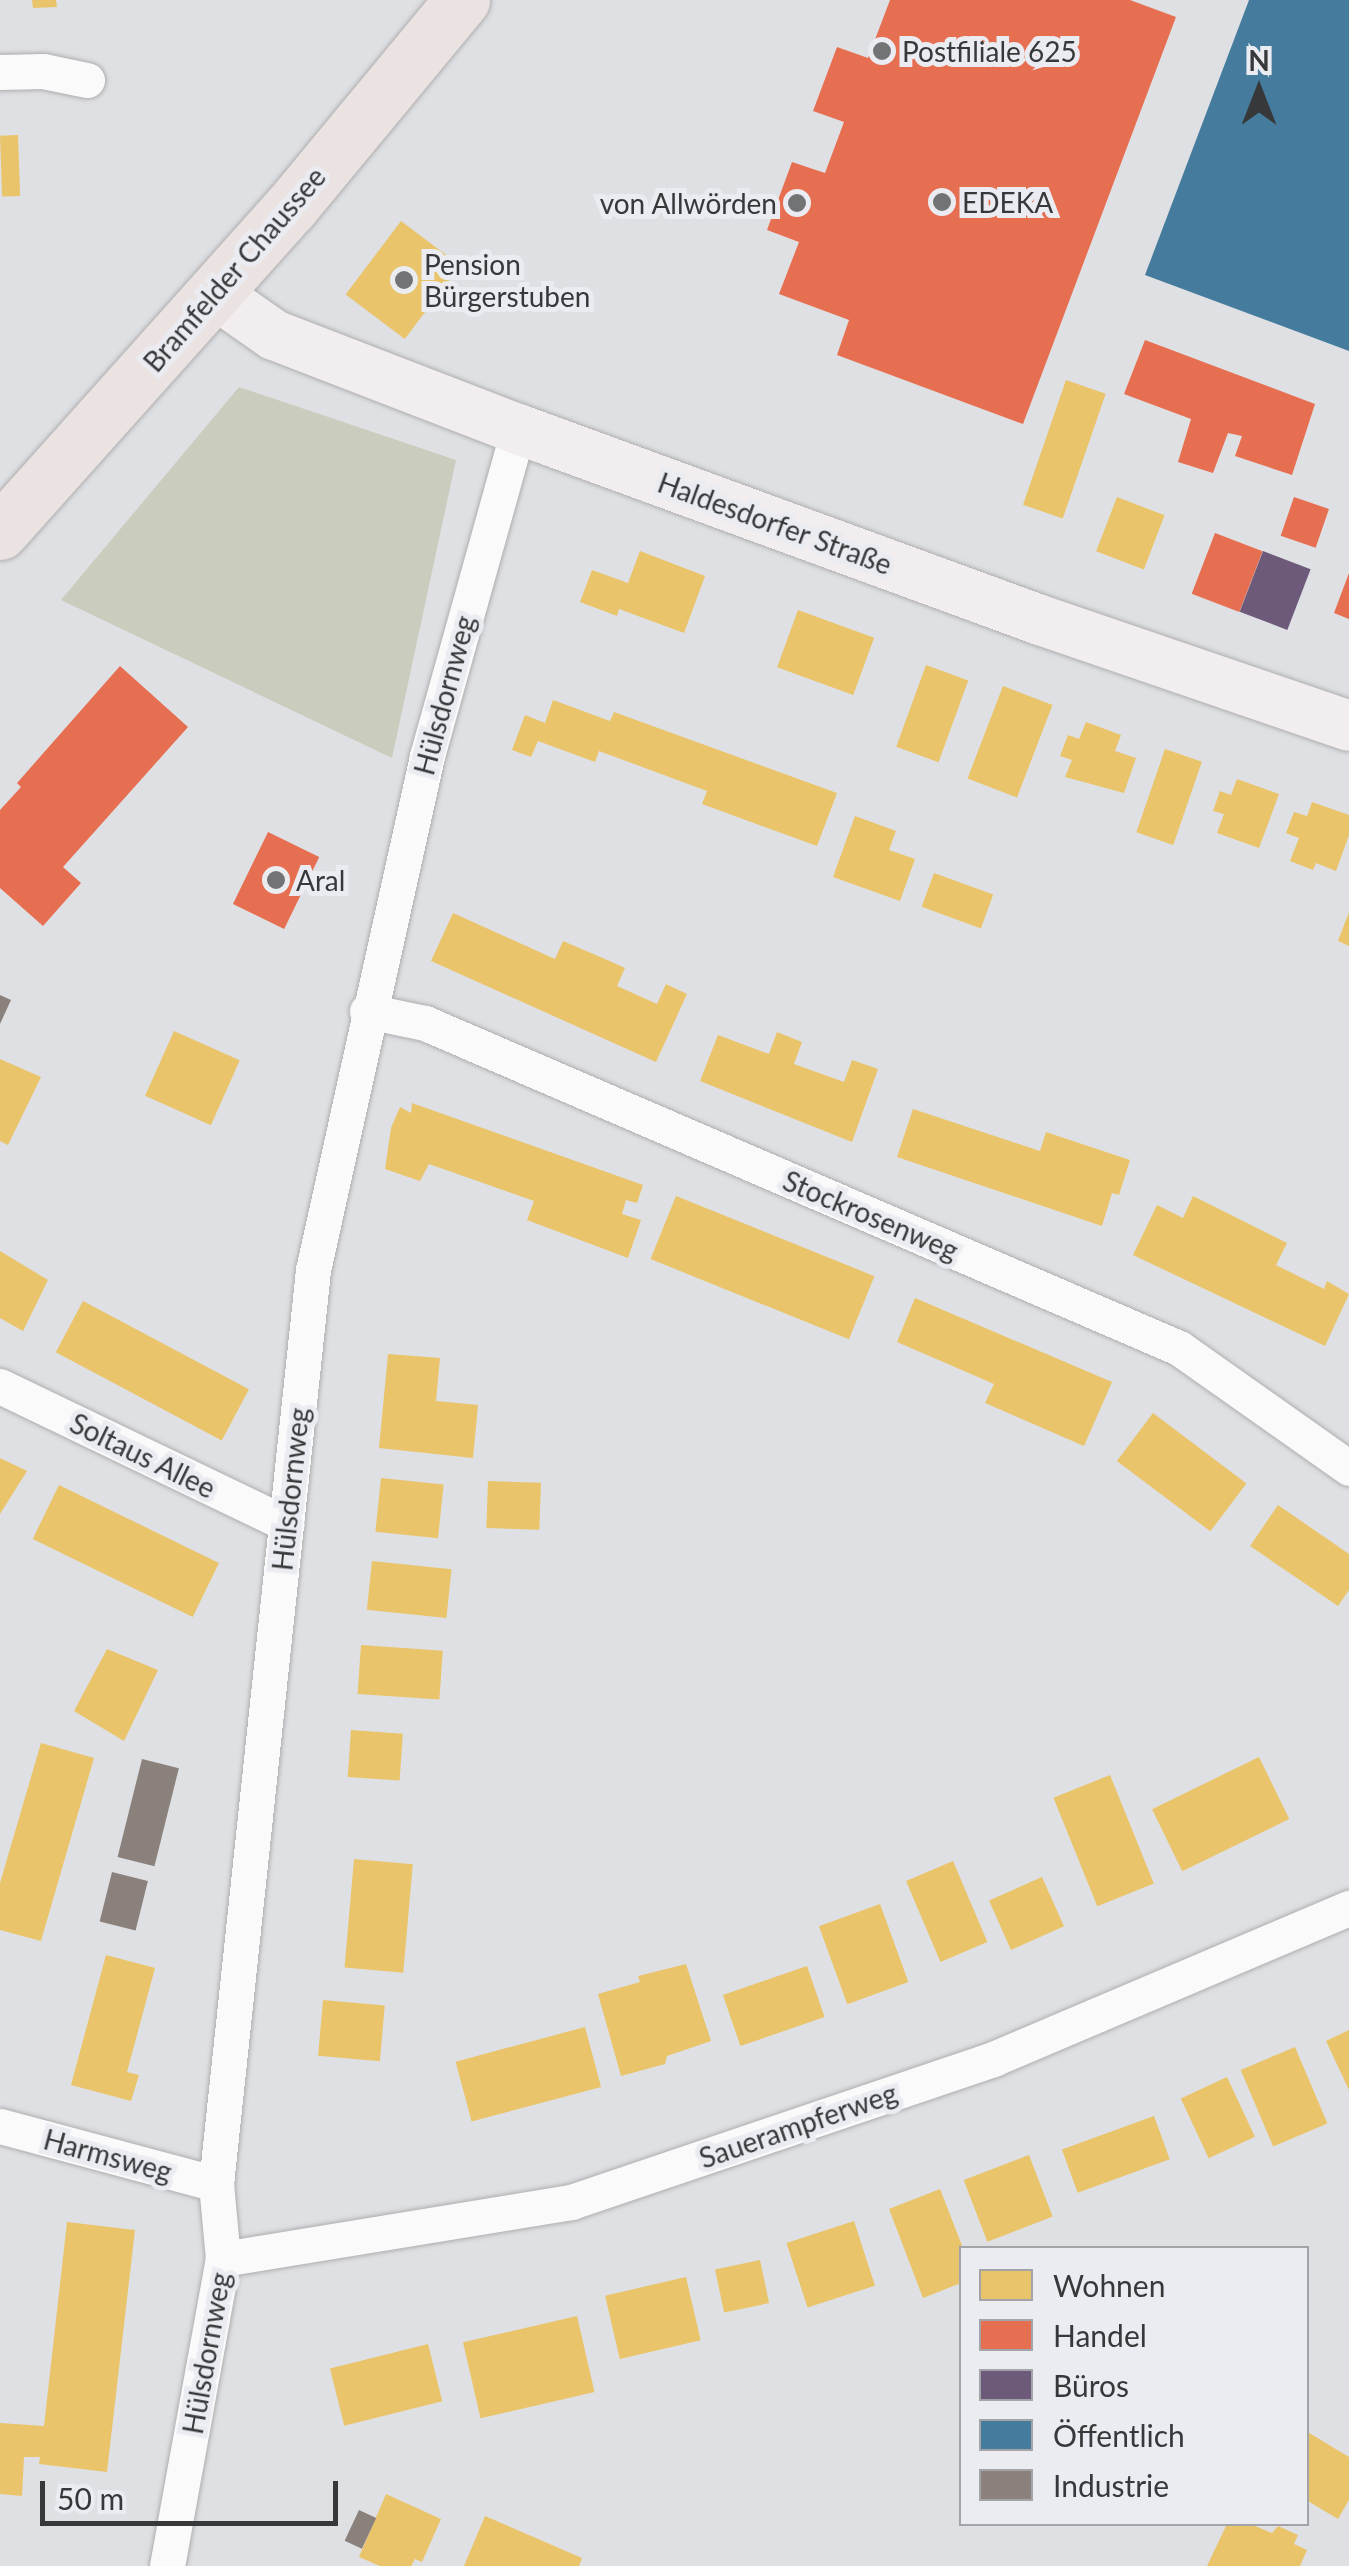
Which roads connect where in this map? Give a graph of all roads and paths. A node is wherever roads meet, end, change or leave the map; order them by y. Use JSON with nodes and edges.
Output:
{"nodes":[{"id":1,"x":462,"y":0,"type":"edge"},
{"id":2,"x":0,"y":72,"type":"edge"},
{"id":3,"x":88,"y":80,"type":"dead end"},
{"id":4,"x":214,"y":293,"type":"junction"},
{"id":5,"x":518,"y":428,"type":"junction"},
{"id":6,"x":0,"y":532,"type":"edge"},
{"id":7,"x":1349,"y":726,"type":"edge"},
{"id":8,"x":367,"y":1012,"type":"junction"},
{"id":9,"x":0,"y":1386,"type":"edge"},
{"id":10,"x":1349,"y":1468,"type":"edge"},
{"id":11,"x":287,"y":1524,"type":"junction"},
{"id":12,"x":1349,"y":1908,"type":"edge"},
{"id":13,"x":0,"y":2126,"type":"edge"},
{"id":14,"x":216,"y":2184,"type":"junction"},
{"id":15,"x":223,"y":2258,"type":"junction"},
{"id":16,"x":167,"y":2566,"type":"edge"}],
"edges":[{"from":1,"to":4,"type":"main road","name":"Bramfelder Chaussee"},
{"from":2,"to":3,"type":"street"},
{"from":4,"to":5,"type":"street","name":"Haldesdorfer Straße"},
{"from":4,"to":6,"type":"main road","name":"Bramfelder Chaussee"},
{"from":5,"to":7,"type":"street","name":"Haldesdorfer Straße"},
{"from":5,"to":8,"type":"street","name":"Hülsdornweg"},
{"from":8,"to":10,"type":"street","name":"Stockrosenweg"},
{"from":8,"to":11,"type":"street","name":"Hülsdornweg"},
{"from":9,"to":11,"type":"street","name":"Soltaus Allee"},
{"from":11,"to":14,"type":"street","name":"Hülsdornweg"},
{"from":12,"to":15,"type":"street","name":"Sauerampferweg"},
{"from":13,"to":14,"type":"street","name":"Harmsweg"},
{"from":14,"to":15,"type":"street","name":"Hülsdornweg"},
{"from":15,"to":16,"type":"street","name":"Hülsdornweg"}]}
